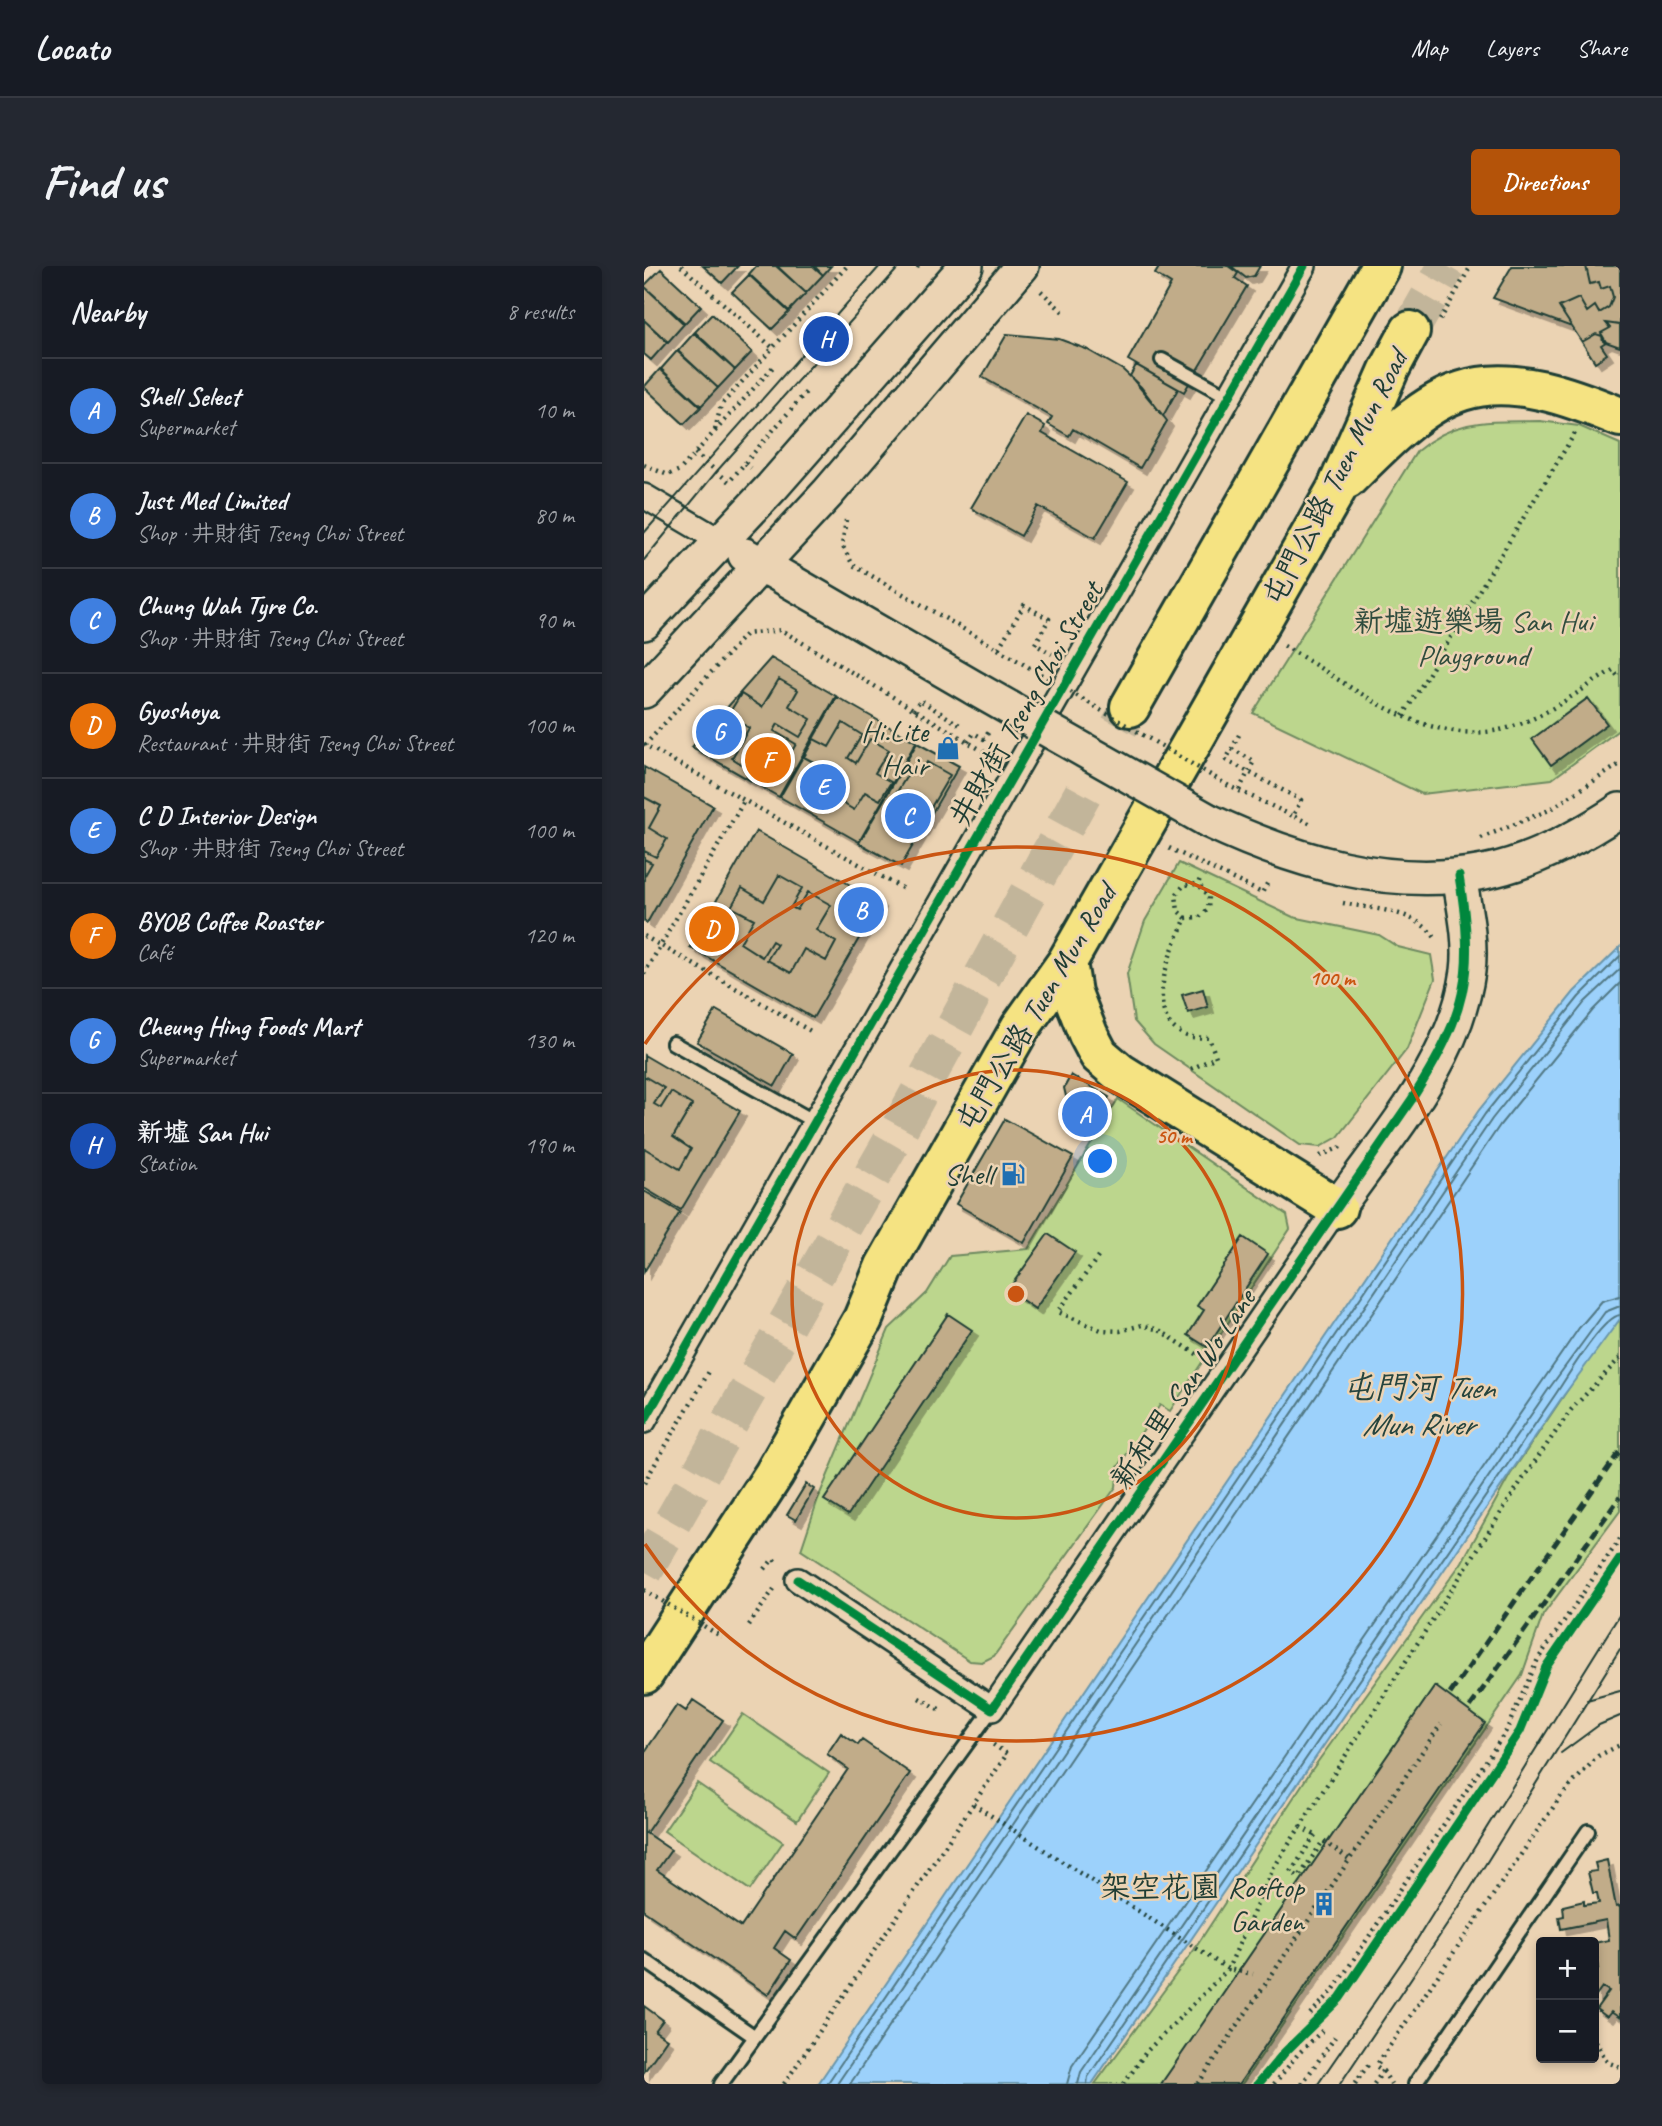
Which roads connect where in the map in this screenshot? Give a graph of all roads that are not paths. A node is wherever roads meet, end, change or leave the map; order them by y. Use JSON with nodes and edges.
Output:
{"nodes":[{"id":1,"x":966,"y":266,"type":"edge"},
{"id":2,"x":1304,"y":266,"type":"edge"},
{"id":3,"x":1381,"y":266,"type":"edge"},
{"id":4,"x":1031,"y":278,"type":"edge"},
{"id":5,"x":1410,"y":331,"type":"tunnel mouth"},
{"id":6,"x":1162,"y":360,"type":"dead end"},
{"id":7,"x":1229,"y":397,"type":"junction"},
{"id":8,"x":1620,"y":417,"type":"edge"},
{"id":9,"x":1336,"y":491,"type":"junction"},
{"id":10,"x":644,"y":496,"type":"edge"},
{"id":11,"x":722,"y":542,"type":"junction"},
{"id":12,"x":762,"y":564,"type":"junction"},
{"id":13,"x":644,"y":623,"type":"edge"},
{"id":14,"x":644,"y":691,"type":"edge"},
{"id":15,"x":1130,"y":708,"type":"tunnel mouth"},
{"id":16,"x":1620,"y":810,"type":"edge"},
{"id":17,"x":1459,"y":876,"type":"junction"},
{"id":18,"x":1067,"y":962,"type":"junction"},
{"id":19,"x":673,"y":1043,"type":"dead end"},
{"id":20,"x":815,"y":1122,"type":"junction"},
{"id":21,"x":1337,"y":1208,"type":"junction"},
{"id":22,"x":644,"y":1421,"type":"edge"},
{"id":23,"x":788,"y":1581,"type":"road end"},
{"id":24,"x":644,"y":1674,"type":"edge"},
{"id":25,"x":992,"y":1709,"type":"junction"},
{"id":26,"x":1588,"y":1831,"type":"dead end"},
{"id":27,"x":644,"y":1960,"type":"edge"},
{"id":28,"x":755,"y":2037,"type":"junction"},
{"id":29,"x":721,"y":2084,"type":"edge"},
{"id":30,"x":1415,"y":2084,"type":"edge"}],
"edges":[{"from":1,"to":11,"type":"street"},
{"from":2,"to":7,"type":"street","name":"井財街 Tseng Choi Street"},
{"from":3,"to":15,"type":"highway","name":"屯門公路 Tuen Mun Road"},
{"from":4,"to":12,"type":"street"},
{"from":5,"to":9,"type":"highway","name":"屯門公路 Tuen Mun Road"},
{"from":6,"to":7,"type":"lane"},
{"from":7,"to":20,"type":"street","name":"井財街 Tseng Choi Street"},
{"from":8,"to":9,"type":"highway"},
{"from":9,"to":18,"type":"highway","name":"屯門公路 Tuen Mun Road"},
{"from":10,"to":11,"type":"street"},
{"from":11,"to":12,"type":"street"},
{"from":11,"to":13,"type":"street"},
{"from":12,"to":14,"type":"street"},
{"from":12,"to":17,"type":"street","bridge":true},
{"from":16,"to":17,"type":"street"},
{"from":17,"to":21,"type":"street","name":"新和里 San Wo Lane"},
{"from":18,"to":21,"type":"highway"},
{"from":18,"to":24,"type":"highway","name":"屯門公路 Tuen Mun Road"},
{"from":19,"to":20,"type":"lane"},
{"from":20,"to":22,"type":"street","name":"井財街 Tseng Choi Street"},
{"from":21,"to":25,"type":"street","name":"新和里 San Wo Lane"},
{"from":23,"to":25,"type":"street"},
{"from":25,"to":28,"type":"lane"},
{"from":26,"to":30,"type":"lane"},
{"from":27,"to":28,"type":"lane"},
{"from":28,"to":29,"type":"lane"}]}
